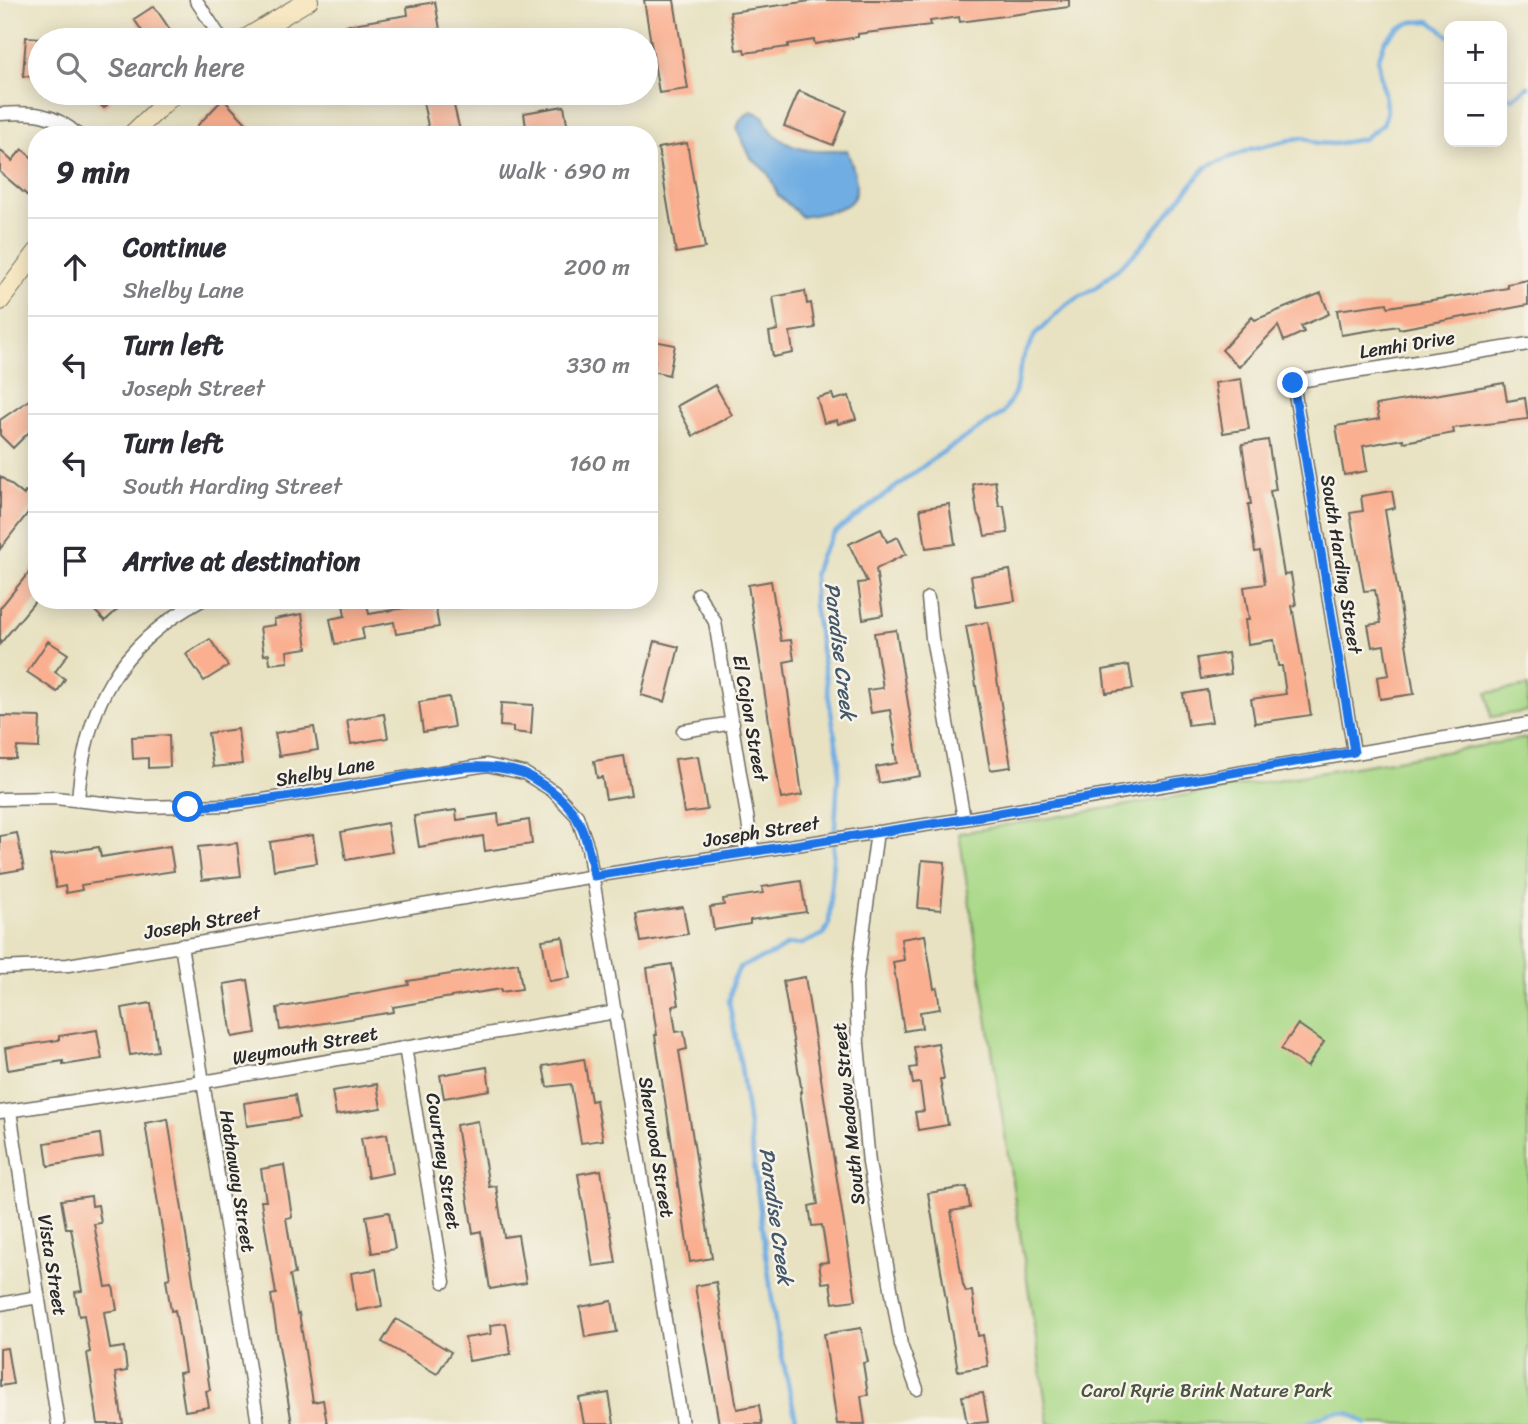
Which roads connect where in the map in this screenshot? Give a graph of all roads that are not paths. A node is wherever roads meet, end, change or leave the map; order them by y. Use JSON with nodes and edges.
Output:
{"nodes":[{"id":1,"x":196,"y":0,"type":"edge"},
{"id":2,"x":309,"y":0,"type":"edge"},
{"id":3,"x":214,"y":28,"type":"edge"},
{"id":4,"x":263,"y":28,"type":"edge"},
{"id":5,"x":162,"y":105,"type":"edge"},
{"id":6,"x":0,"y":114,"type":"edge"},
{"id":7,"x":64,"y":126,"type":"edge"},
{"id":8,"x":140,"y":126,"type":"edge"},
{"id":9,"x":28,"y":264,"type":"edge"},
{"id":10,"x":0,"y":301,"type":"edge"},
{"id":11,"x":1528,"y":344,"type":"edge"},
{"id":12,"x":1293,"y":383,"type":"joint"},
{"id":13,"x":698,"y":594,"type":"dead end"},
{"id":14,"x":928,"y":598,"type":"dead end"},
{"id":15,"x":186,"y":609,"type":"edge"},
{"id":16,"x":733,"y":723,"type":"junction"},
{"id":17,"x":1528,"y":724,"type":"edge"},
{"id":18,"x":683,"y":731,"type":"dead end"},
{"id":19,"x":1354,"y":752,"type":"junction"},
{"id":20,"x":0,"y":799,"type":"edge"},
{"id":21,"x":78,"y":800,"type":"junction"},
{"id":22,"x":964,"y":819,"type":"junction"},
{"id":23,"x":877,"y":832,"type":"junction"},
{"id":24,"x":753,"y":852,"type":"junction"},
{"id":25,"x":594,"y":876,"type":"junction"},
{"id":26,"x":181,"y":945,"type":"junction"},
{"id":27,"x":0,"y":968,"type":"edge"},
{"id":28,"x":616,"y":1012,"type":"junction"},
{"id":29,"x":405,"y":1047,"type":"junction"},
{"id":30,"x":202,"y":1082,"type":"junction"},
{"id":31,"x":5,"y":1111,"type":"edge"},
{"id":32,"x":444,"y":1282,"type":"dead end"},
{"id":33,"x":38,"y":1297,"type":"junction"},
{"id":34,"x":0,"y":1304,"type":"edge"},
{"id":35,"x":917,"y":1390,"type":"dead end"},
{"id":36,"x":58,"y":1424,"type":"edge"},
{"id":37,"x":258,"y":1424,"type":"edge"},
{"id":38,"x":682,"y":1424,"type":"edge"}],
"edges":[{"from":1,"to":3,"type":"street"},
{"from":2,"to":4,"type":"street"},
{"from":5,"to":8,"type":"street"},
{"from":6,"to":7,"type":"street"},
{"from":9,"to":10,"type":"street"},
{"from":11,"to":12,"type":"street","name":"Lemhi Drive"},
{"from":12,"to":19,"type":"street","name":"South Harding Street"},
{"from":13,"to":16,"type":"street","name":"El Cajon Street"},
{"from":14,"to":22,"type":"street"},
{"from":15,"to":21,"type":"street"},
{"from":16,"to":18,"type":"street"},
{"from":16,"to":24,"type":"street","name":"El Cajon Street"},
{"from":17,"to":19,"type":"street","name":"Joseph Street"},
{"from":19,"to":22,"type":"street","name":"Joseph Street"},
{"from":20,"to":21,"type":"street","name":"Shelby Lane"},
{"from":21,"to":25,"type":"street","name":"Shelby Lane"},
{"from":22,"to":23,"type":"street","name":"Joseph Street"},
{"from":23,"to":24,"type":"street","name":"Joseph Street"},
{"from":23,"to":35,"type":"street","name":"South Meadow Street"},
{"from":24,"to":25,"type":"street","name":"Joseph Street"},
{"from":25,"to":26,"type":"street","name":"Joseph Street"},
{"from":25,"to":28,"type":"street","name":"Sherwood Street"},
{"from":26,"to":27,"type":"street","name":"Joseph Street"},
{"from":26,"to":30,"type":"street","name":"Hathaway Street"},
{"from":28,"to":29,"type":"street","name":"Weymouth Street"},
{"from":28,"to":38,"type":"street","name":"Sherwood Street"},
{"from":29,"to":30,"type":"street","name":"Weymouth Street"},
{"from":29,"to":32,"type":"street","name":"Courtney Street"},
{"from":30,"to":31,"type":"street","name":"Weymouth Street"},
{"from":30,"to":37,"type":"street","name":"Hathaway Street"},
{"from":31,"to":33,"type":"street","name":"Vista Street"},
{"from":33,"to":34,"type":"street"},
{"from":33,"to":36,"type":"street","name":"Vista Street"}]}
